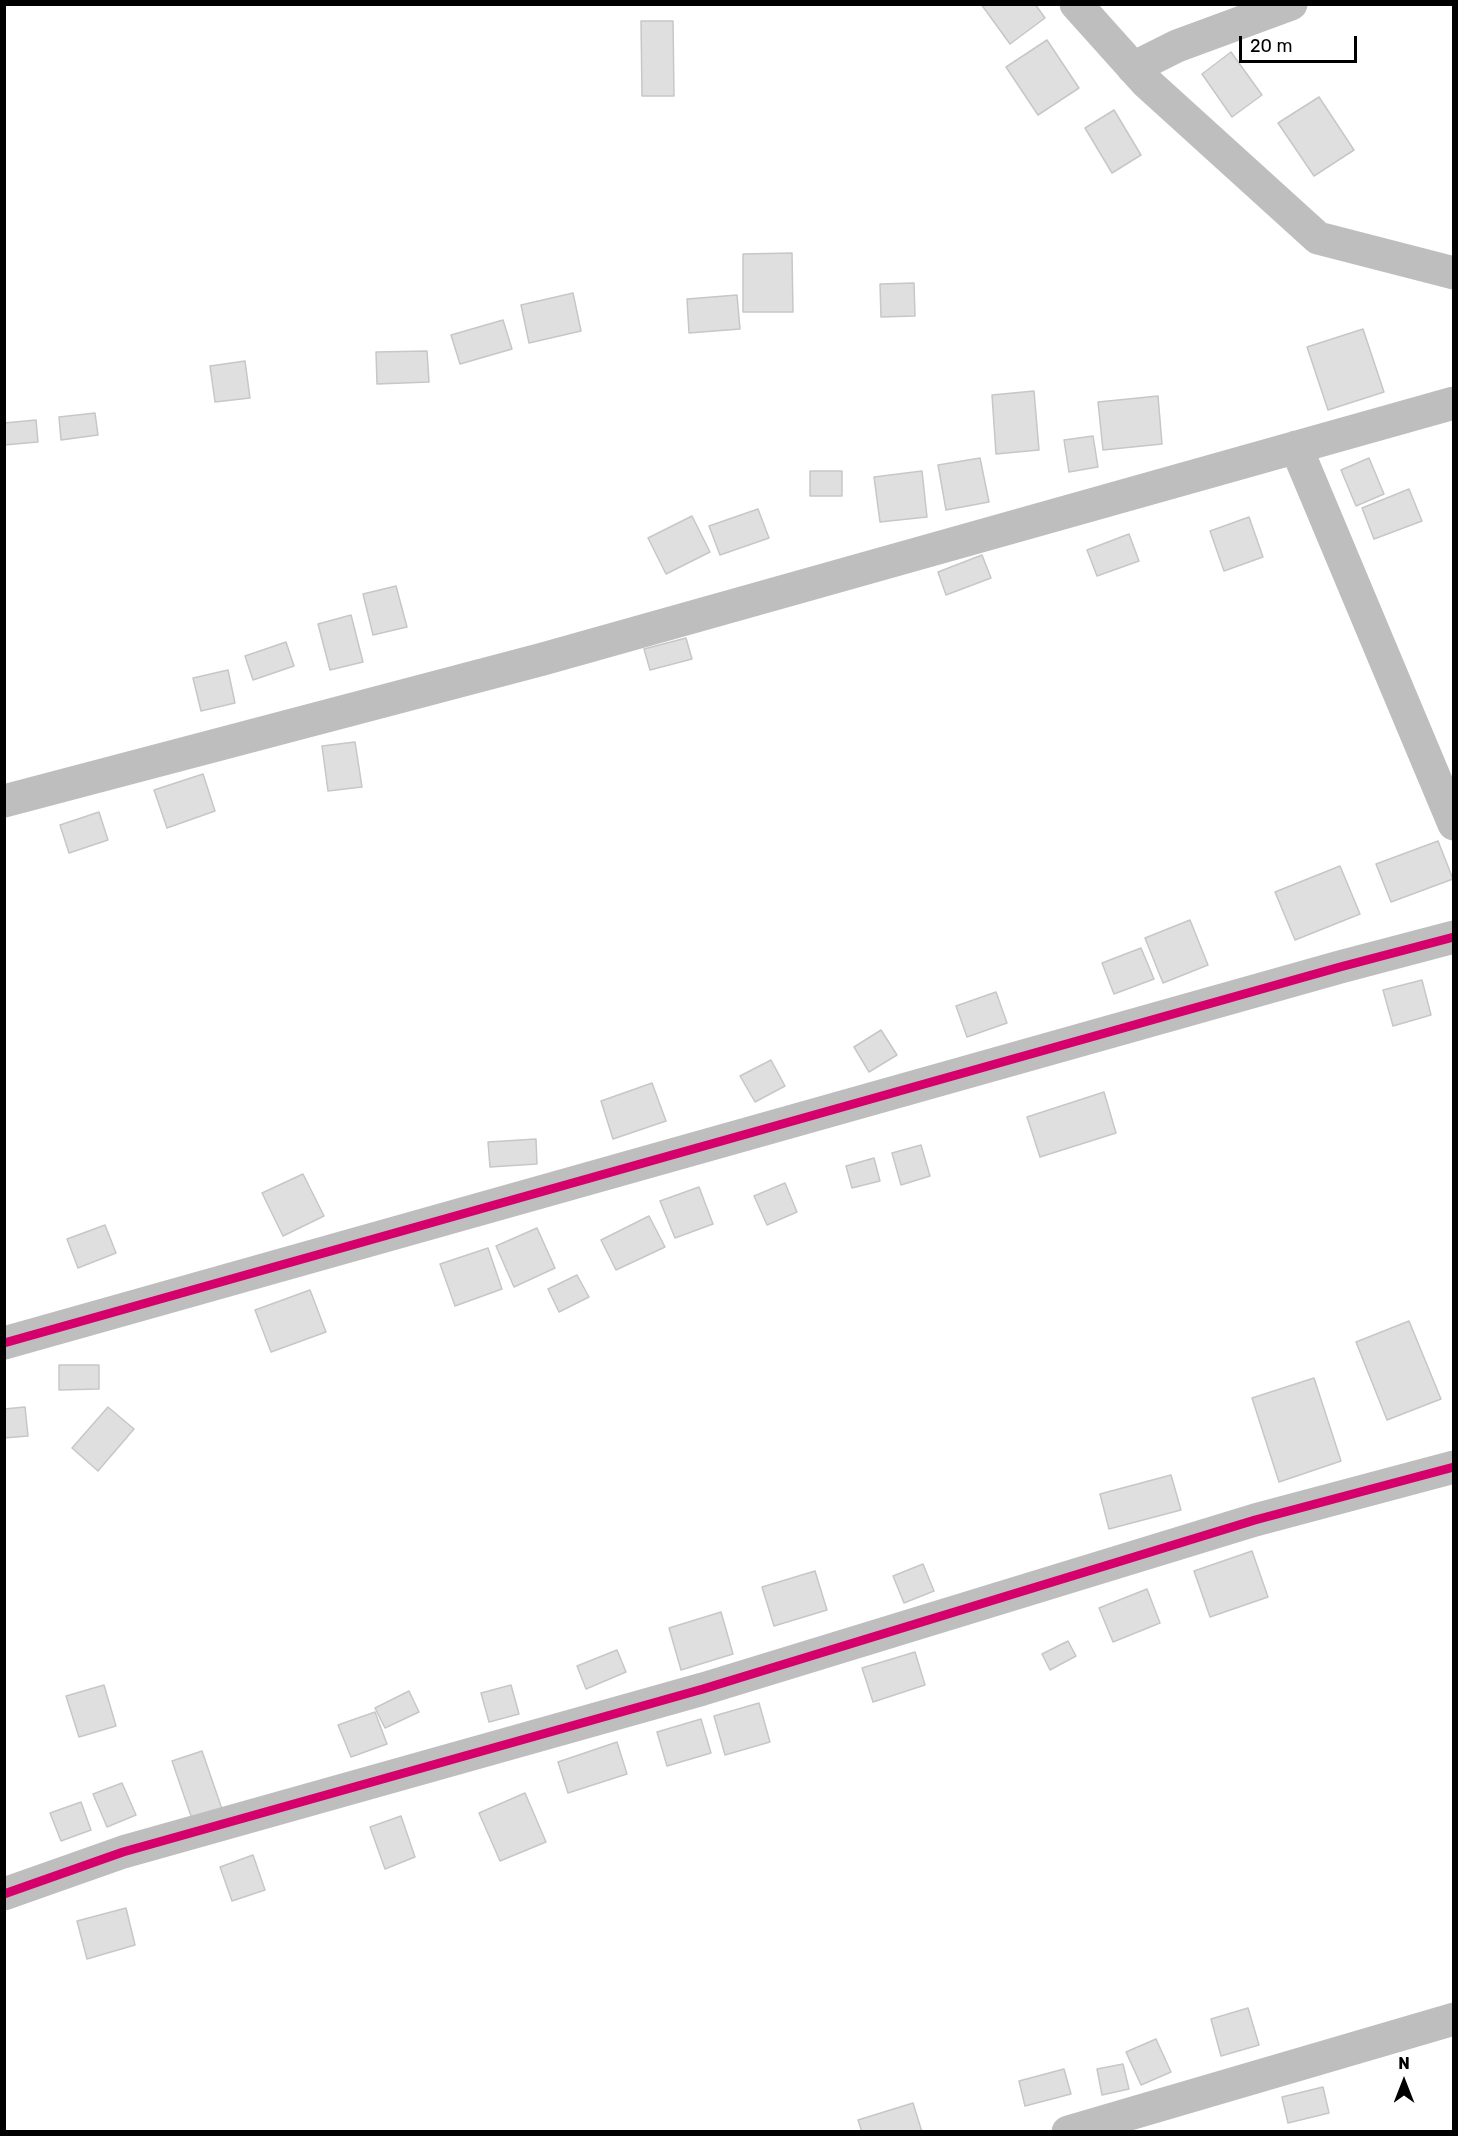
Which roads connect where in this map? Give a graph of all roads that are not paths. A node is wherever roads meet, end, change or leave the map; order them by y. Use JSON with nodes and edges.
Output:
{"nodes":[{"id":1,"x":1076,"y":4,"type":"edge"},
{"id":2,"x":1291,"y":4,"type":"edge"},
{"id":3,"x":1133,"y":68,"type":"junction"},
{"id":4,"x":1454,"y":273,"type":"edge"},
{"id":5,"x":1454,"y":403,"type":"edge"},
{"id":6,"x":1296,"y":447,"type":"junction"},
{"id":7,"x":4,"y":801,"type":"edge"},
{"id":8,"x":1454,"y":824,"type":"edge"},
{"id":9,"x":1454,"y":937,"type":"edge"},
{"id":10,"x":4,"y":1343,"type":"edge"},
{"id":11,"x":1454,"y":1467,"type":"edge"},
{"id":12,"x":4,"y":1894,"type":"edge"},
{"id":13,"x":1454,"y":2019,"type":"edge"},
{"id":14,"x":1068,"y":2132,"type":"edge"}],
"edges":[{"from":1,"to":3,"type":"street"},
{"from":2,"to":3,"type":"street"},
{"from":3,"to":4,"type":"street"},
{"from":5,"to":6,"type":"street"},
{"from":6,"to":7,"type":"street"},
{"from":6,"to":8,"type":"street"},
{"from":9,"to":10,"type":"street"},
{"from":11,"to":12,"type":"street"},
{"from":13,"to":14,"type":"street"}]}
